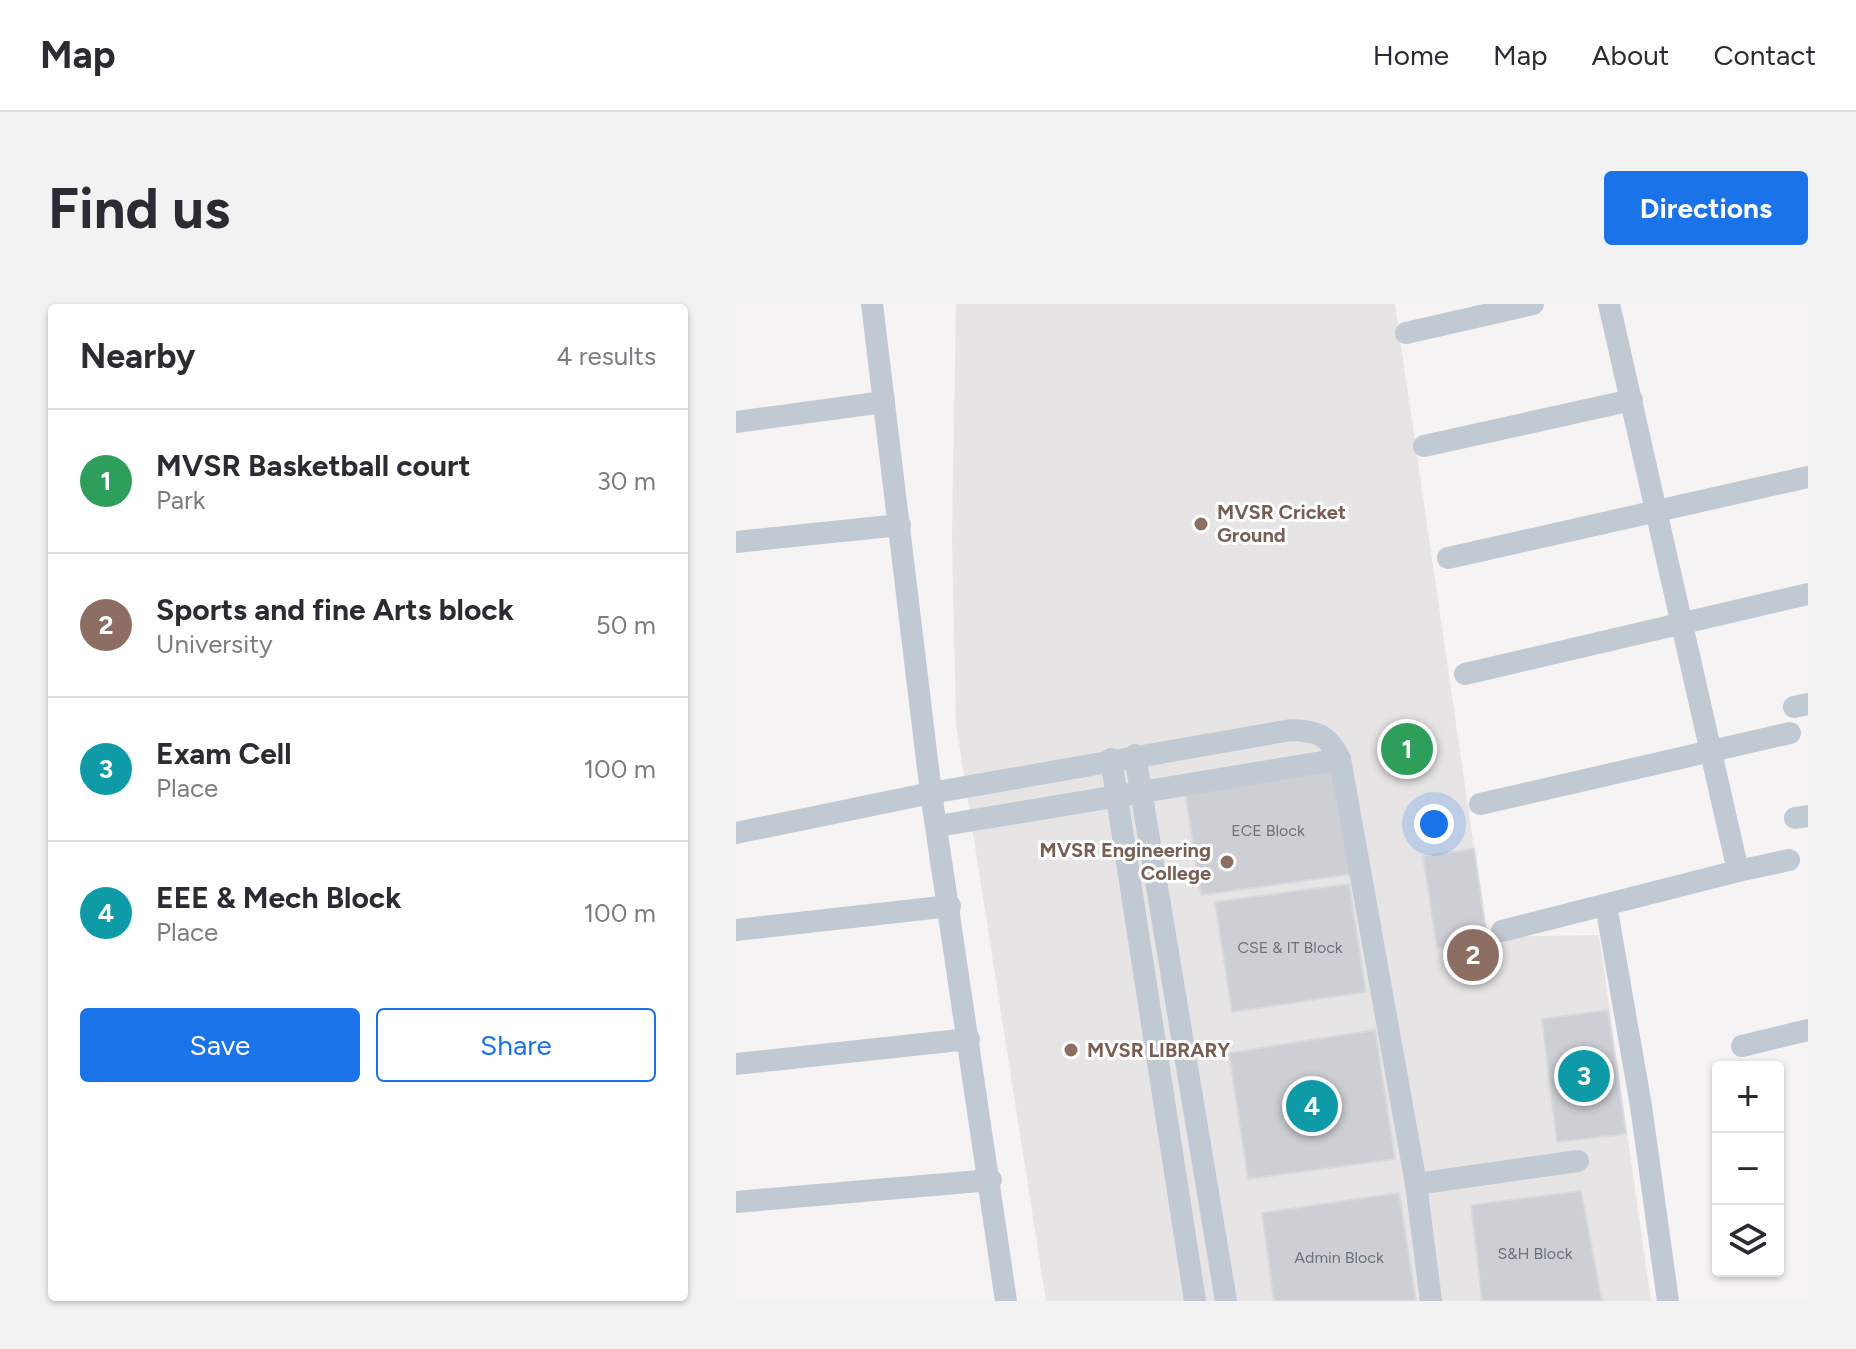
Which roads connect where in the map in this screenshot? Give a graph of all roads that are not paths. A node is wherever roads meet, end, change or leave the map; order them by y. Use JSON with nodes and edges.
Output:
{"nodes":[{"id":1,"x":872,"y":304,"type":"edge"},
{"id":2,"x":1533,"y":304,"type":"edge"},
{"id":3,"x":1609,"y":304,"type":"edge"},
{"id":4,"x":1406,"y":333,"type":"dead end"},
{"id":5,"x":1632,"y":400,"type":"junction"},
{"id":6,"x":884,"y":402,"type":"junction"},
{"id":7,"x":736,"y":422,"type":"edge"},
{"id":8,"x":1424,"y":446,"type":"dead end"},
{"id":9,"x":1808,"y":477,"type":"edge"},
{"id":10,"x":1657,"y":510,"type":"junction"},
{"id":11,"x":900,"y":525,"type":"junction"},
{"id":12,"x":736,"y":542,"type":"edge"},
{"id":13,"x":1448,"y":558,"type":"dead end"},
{"id":14,"x":1808,"y":594,"type":"edge"},
{"id":15,"x":1682,"y":625,"type":"junction"},
{"id":16,"x":1465,"y":674,"type":"dead end"},
{"id":17,"x":1790,"y":733,"type":"dead end"},
{"id":18,"x":1710,"y":749,"type":"junction"},
{"id":19,"x":1135,"y":755,"type":"junction"},
{"id":20,"x":1111,"y":759,"type":"junction"},
{"id":21,"x":1340,"y":759,"type":"junction"},
{"id":22,"x":931,"y":793,"type":"junction"},
{"id":23,"x":1143,"y":793,"type":"junction"},
{"id":24,"x":1119,"y":798,"type":"junction"},
{"id":25,"x":1480,"y":804,"type":"dead end"},
{"id":26,"x":938,"y":826,"type":"junction"},
{"id":27,"x":736,"y":833,"type":"edge"},
{"id":28,"x":1789,"y":860,"type":"dead end"},
{"id":29,"x":1738,"y":871,"type":"junction"},
{"id":30,"x":1606,"y":905,"type":"junction"},
{"id":31,"x":950,"y":906,"type":"junction"},
{"id":32,"x":736,"y":930,"type":"edge"},
{"id":33,"x":1502,"y":931,"type":"dead end"},
{"id":34,"x":1808,"y":1030,"type":"edge"},
{"id":35,"x":969,"y":1039,"type":"junction"},
{"id":36,"x":1742,"y":1046,"type":"dead end"},
{"id":37,"x":736,"y":1064,"type":"edge"},
{"id":38,"x":1578,"y":1161,"type":"dead end"},
{"id":39,"x":991,"y":1180,"type":"junction"},
{"id":40,"x":1416,"y":1184,"type":"junction"},
{"id":41,"x":736,"y":1202,"type":"edge"},
{"id":42,"x":1006,"y":1301,"type":"edge"},
{"id":43,"x":1195,"y":1301,"type":"edge"},
{"id":44,"x":1226,"y":1301,"type":"edge"},
{"id":45,"x":1431,"y":1301,"type":"edge"},
{"id":46,"x":1668,"y":1301,"type":"edge"}],
"edges":[{"from":1,"to":6,"type":"street"},
{"from":2,"to":4,"type":"street"},
{"from":3,"to":5,"type":"street"},
{"from":5,"to":8,"type":"street"},
{"from":5,"to":10,"type":"street"},
{"from":6,"to":7,"type":"street"},
{"from":6,"to":11,"type":"street"},
{"from":9,"to":10,"type":"street"},
{"from":10,"to":13,"type":"street"},
{"from":10,"to":15,"type":"street"},
{"from":11,"to":12,"type":"street"},
{"from":11,"to":22,"type":"street"},
{"from":14,"to":15,"type":"street"},
{"from":15,"to":16,"type":"street"},
{"from":15,"to":18,"type":"street"},
{"from":17,"to":18,"type":"street"},
{"from":18,"to":25,"type":"street"},
{"from":18,"to":29,"type":"street"},
{"from":19,"to":20,"type":"street"},
{"from":19,"to":21,"type":"street"},
{"from":19,"to":23,"type":"street"},
{"from":20,"to":22,"type":"street"},
{"from":20,"to":24,"type":"street"},
{"from":21,"to":23,"type":"street"},
{"from":21,"to":40,"type":"street"},
{"from":22,"to":26,"type":"street"},
{"from":22,"to":27,"type":"street"},
{"from":23,"to":24,"type":"street"},
{"from":23,"to":44,"type":"street"},
{"from":24,"to":26,"type":"street"},
{"from":24,"to":43,"type":"street"},
{"from":26,"to":31,"type":"street"},
{"from":28,"to":29,"type":"street"},
{"from":29,"to":30,"type":"street"},
{"from":30,"to":33,"type":"street"},
{"from":30,"to":46,"type":"street"},
{"from":31,"to":32,"type":"street"},
{"from":31,"to":35,"type":"street"},
{"from":34,"to":36,"type":"street"},
{"from":35,"to":37,"type":"street"},
{"from":35,"to":39,"type":"street"},
{"from":38,"to":40,"type":"street"},
{"from":39,"to":41,"type":"street"},
{"from":39,"to":42,"type":"street"},
{"from":40,"to":45,"type":"street"}]}
